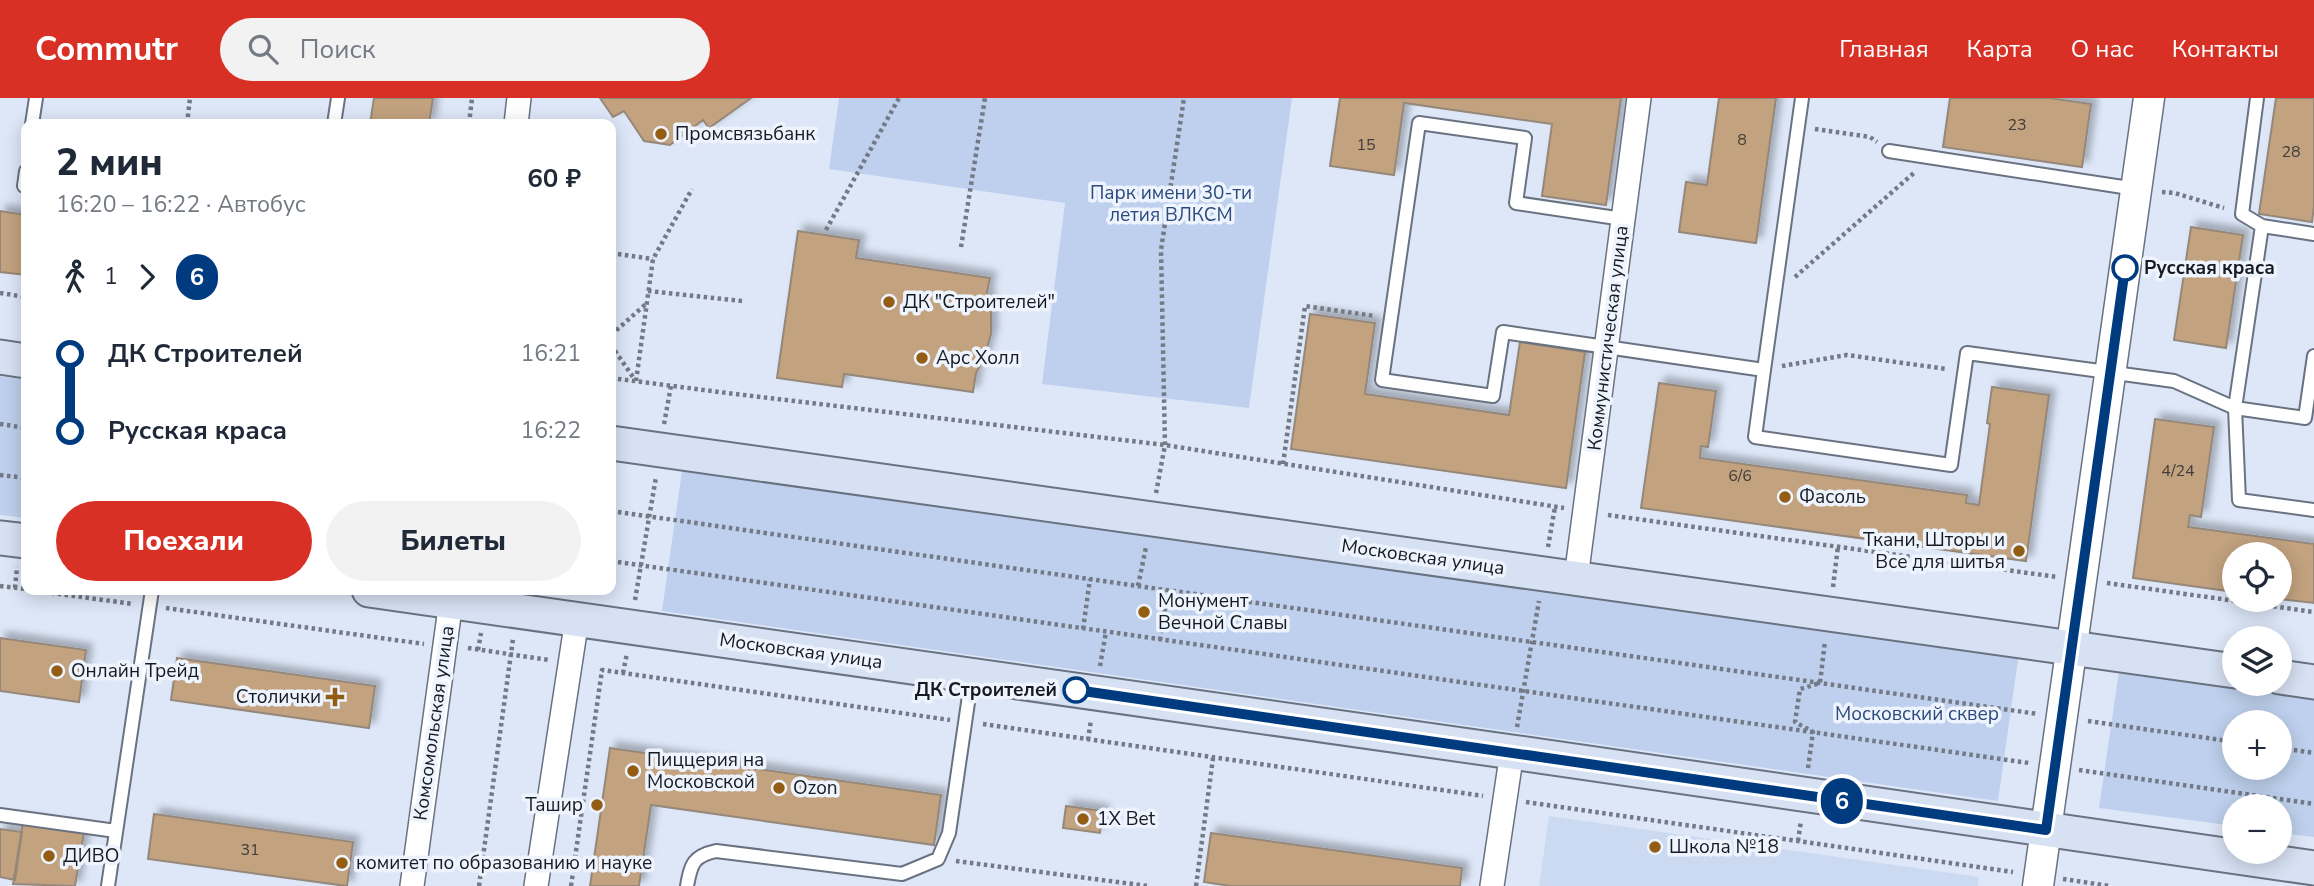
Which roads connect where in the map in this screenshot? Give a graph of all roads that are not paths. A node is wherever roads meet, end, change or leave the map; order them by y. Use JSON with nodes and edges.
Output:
{"nodes":[{"id":1,"x":36,"y":98,"type":"edge"},
{"id":2,"x":338,"y":98,"type":"edge"},
{"id":3,"x":519,"y":98,"type":"edge"},
{"id":4,"x":1639,"y":98,"type":"edge"},
{"id":5,"x":1802,"y":98,"type":"edge"},
{"id":6,"x":2150,"y":98,"type":"edge"},
{"id":7,"x":2257,"y":98,"type":"edge"},
{"id":8,"x":33,"y":119,"type":"edge"},
{"id":9,"x":335,"y":119,"type":"edge"},
{"id":10,"x":517,"y":119,"type":"edge"},
{"id":11,"x":1889,"y":151,"type":"road end"},
{"id":12,"x":2137,"y":189,"type":"junction"},
{"id":13,"x":1623,"y":219,"type":"junction"},
{"id":14,"x":2262,"y":226,"type":"junction"},
{"id":15,"x":2314,"y":234,"type":"edge"},
{"id":16,"x":1606,"y":347,"type":"junction"},
{"id":17,"x":2314,"y":356,"type":"edge"},
{"id":18,"x":0,"y":358,"type":"edge"},
{"id":19,"x":21,"y":360,"type":"edge"},
{"id":20,"x":1764,"y":370,"type":"junction"},
{"id":21,"x":2110,"y":373,"type":"junction"},
{"id":22,"x":2235,"y":408,"type":"junction"},
{"id":23,"x":616,"y":444,"type":"edge"},
{"id":24,"x":2314,"y":510,"type":"edge"},
{"id":25,"x":0,"y":538,"type":"edge"},
{"id":26,"x":21,"y":540,"type":"edge"},
{"id":27,"x":1576,"y":578,"type":"junction"},
{"id":28,"x":151,"y":595,"type":"edge"},
{"id":29,"x":406,"y":595,"type":"edge"},
{"id":30,"x":451,"y":601,"type":"junction"},
{"id":31,"x":577,"y":619,"type":"junction"},
{"id":32,"x":2071,"y":648,"type":"junction"},
{"id":33,"x":2222,"y":669,"type":"edge"},
{"id":34,"x":972,"y":675,"type":"junction"},
{"id":35,"x":2292,"y":679,"type":"edge"},
{"id":36,"x":2314,"y":682,"type":"edge"},
{"id":37,"x":1512,"y":752,"type":"junction"},
{"id":38,"x":0,"y":816,"type":"edge"},
{"id":39,"x":2046,"y":830,"type":"junction"},
{"id":40,"x":116,"y":831,"type":"junction"},
{"id":41,"x":2314,"y":868,"type":"edge"},
{"id":42,"x":901,"y":880,"type":"edge"},
{"id":43,"x":2039,"y":881,"type":"edge"},
{"id":44,"x":108,"y":886,"type":"edge"},
{"id":45,"x":412,"y":886,"type":"edge"},
{"id":46,"x":536,"y":886,"type":"edge"},
{"id":47,"x":687,"y":886,"type":"edge"},
{"id":48,"x":1492,"y":886,"type":"edge"}],
"edges":[{"from":1,"to":8,"type":"lane"},
{"from":2,"to":9,"type":"lane"},
{"from":3,"to":10,"type":"street"},
{"from":4,"to":13,"type":"street","name":"Коммунистическая улица"},
{"from":5,"to":20,"type":"lane"},
{"from":6,"to":12,"type":"street"},
{"from":7,"to":14,"type":"lane"},
{"from":11,"to":12,"type":"lane"},
{"from":12,"to":21,"type":"street"},
{"from":13,"to":16,"type":"street","name":"Коммунистическая улица"},
{"from":13,"to":16,"type":"lane"},
{"from":14,"to":15,"type":"lane"},
{"from":14,"to":22,"type":"lane"},
{"from":16,"to":20,"type":"lane"},
{"from":16,"to":27,"type":"street","name":"Коммунистическая улица"},
{"from":17,"to":22,"type":"lane"},
{"from":18,"to":19,"type":"main road"},
{"from":20,"to":21,"type":"lane"},
{"from":21,"to":22,"type":"lane"},
{"from":21,"to":32,"type":"street"},
{"from":22,"to":24,"type":"lane"},
{"from":23,"to":27,"type":"main road","name":"Московская улица"},
{"from":25,"to":26,"type":"main road"},
{"from":27,"to":32,"type":"main road","name":"Московская улица"},
{"from":28,"to":40,"type":"lane"},
{"from":29,"to":30,"type":"main road","name":"Московская улица"},
{"from":30,"to":31,"type":"main road","name":"Московская улица"},
{"from":30,"to":45,"type":"street","name":"Комсомольская улица"},
{"from":31,"to":34,"type":"main road","name":"Московская улица"},
{"from":31,"to":46,"type":"street"},
{"from":32,"to":33,"type":"main road","name":"Московская улица"},
{"from":32,"to":39,"type":"street"},
{"from":34,"to":37,"type":"main road","name":"Московская улица"},
{"from":34,"to":42,"type":"lane"},
{"from":35,"to":36,"type":"main road"},
{"from":37,"to":39,"type":"main road","name":"Московская улица"},
{"from":37,"to":48,"type":"street"},
{"from":38,"to":40,"type":"lane"},
{"from":39,"to":41,"type":"main road","name":"Московская улица"},
{"from":39,"to":43,"type":"street"},
{"from":40,"to":44,"type":"lane"},
{"from":42,"to":47,"type":"lane"}]}
